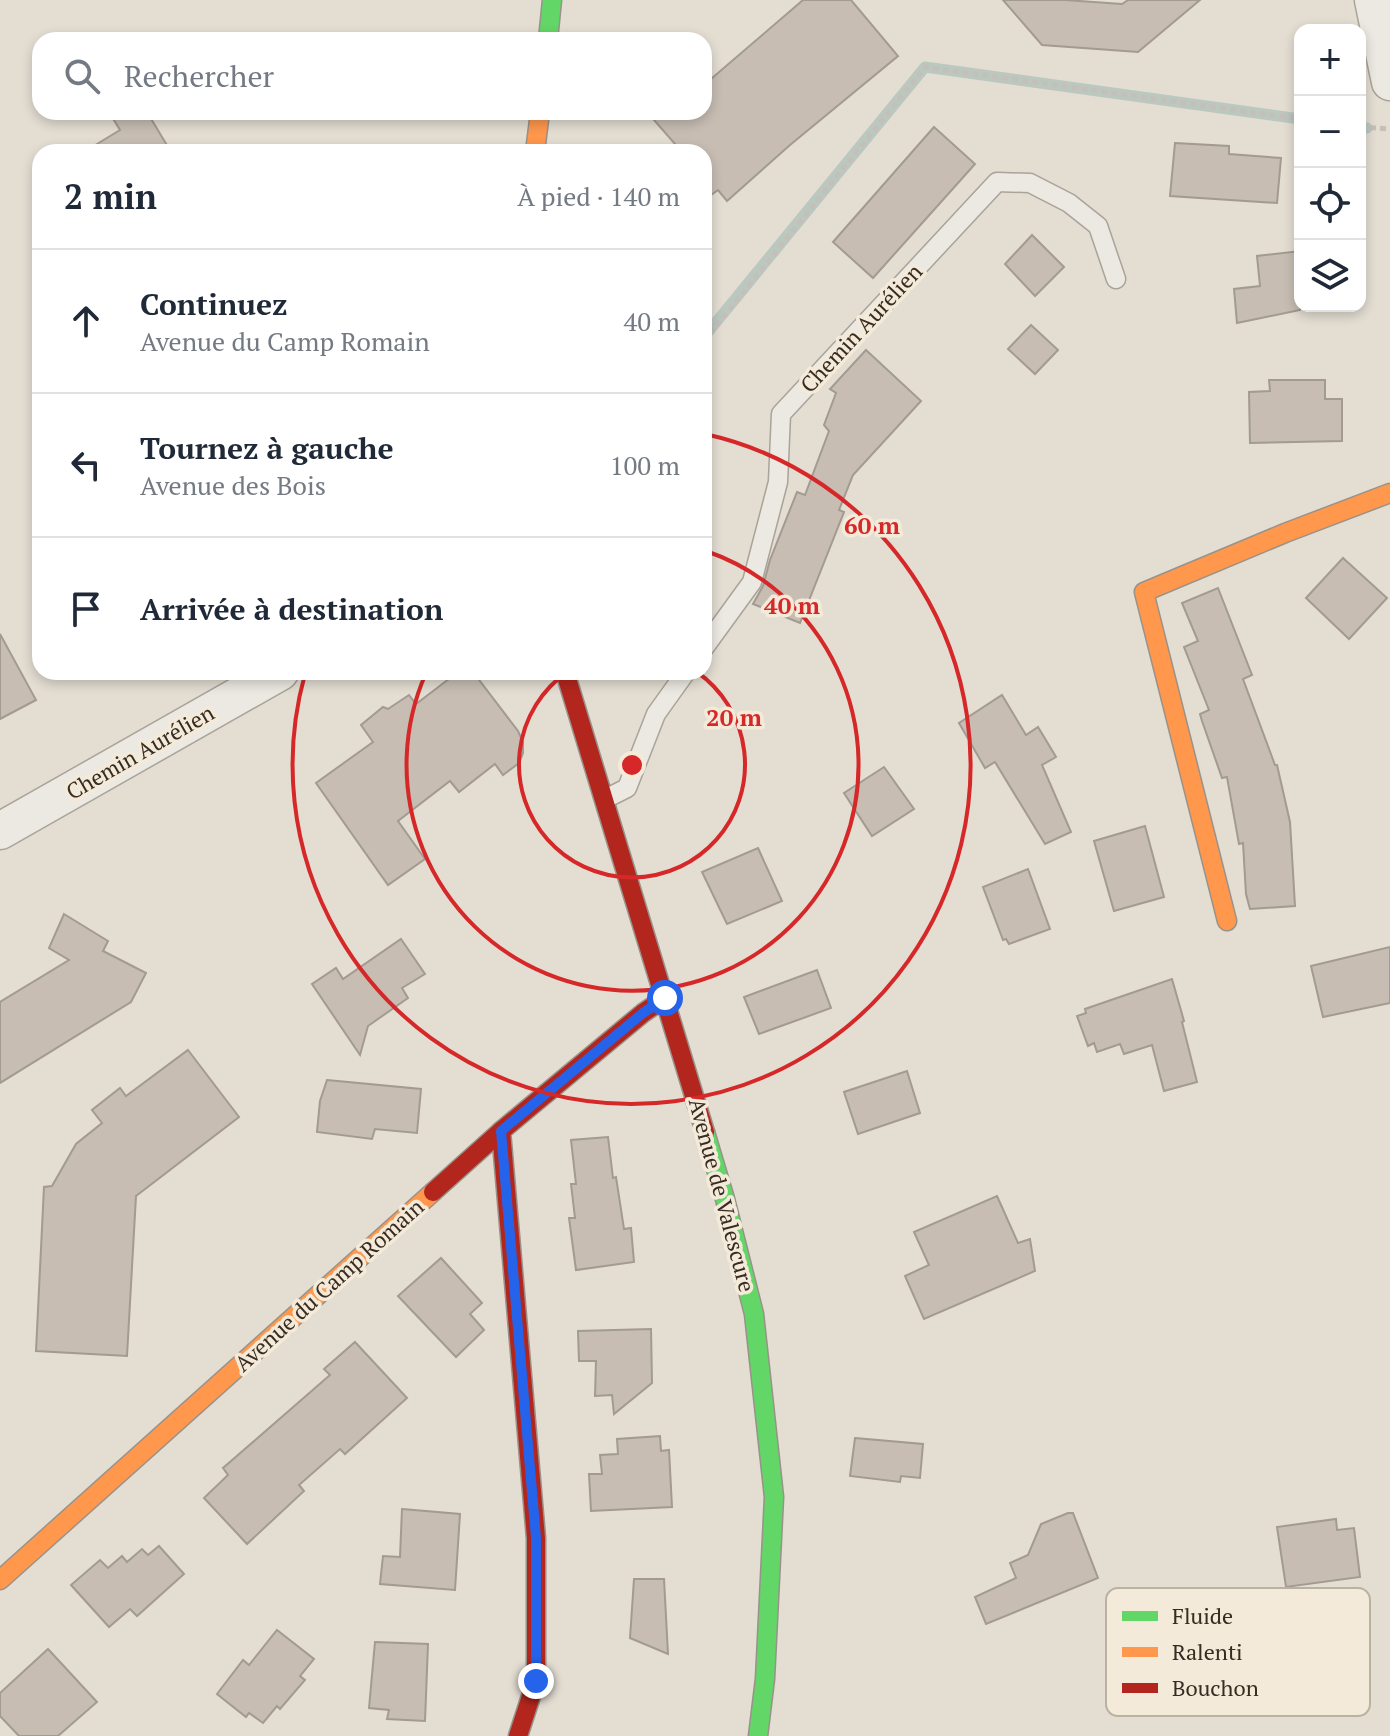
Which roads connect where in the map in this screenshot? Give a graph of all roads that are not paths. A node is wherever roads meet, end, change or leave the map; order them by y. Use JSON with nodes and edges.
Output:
{"nodes":[{"id":1,"x":552,"y":0,"type":"edge"},
{"id":2,"x":1373,"y":0,"type":"edge"},
{"id":3,"x":549,"y":32,"type":"edge"},
{"id":4,"x":1390,"y":82,"type":"edge"},
{"id":5,"x":539,"y":120,"type":"edge"},
{"id":6,"x":536,"y":144,"type":"edge"},
{"id":7,"x":1116,"y":279,"type":"dead end"},
{"id":8,"x":1390,"y":493,"type":"edge"},
{"id":9,"x":712,"y":637,"type":"edge"},
{"id":10,"x":266,"y":680,"type":"edge"},
{"id":11,"x":568,"y":680,"type":"edge"},
{"id":12,"x":680,"y":680,"type":"edge"},
{"id":13,"x":605,"y":799,"type":"junction"},
{"id":14,"x":0,"y":831,"type":"edge"},
{"id":15,"x":1227,"y":921,"type":"dead end"},
{"id":16,"x":665,"y":998,"type":"junction"},
{"id":17,"x":501,"y":1131,"type":"junction"},
{"id":18,"x":0,"y":1580,"type":"edge"},
{"id":19,"x":518,"y":1736,"type":"edge"},
{"id":20,"x":758,"y":1736,"type":"edge"}],
"edges":[{"from":1,"to":3,"type":"street"},
{"from":2,"to":4,"type":"street"},
{"from":5,"to":6,"type":"street"},
{"from":7,"to":9,"type":"lane","name":"Chemin Aurélien"},
{"from":8,"to":15,"type":"street"},
{"from":10,"to":14,"type":"street","name":"Chemin Aurélien"},
{"from":11,"to":13,"type":"street","name":"Avenue de Valescure"},
{"from":12,"to":13,"type":"lane"},
{"from":13,"to":16,"type":"street","name":"Avenue de Valescure"},
{"from":16,"to":17,"type":"street","name":"Avenue du Camp Romain"},
{"from":16,"to":20,"type":"street","name":"Avenue de Valescure"},
{"from":17,"to":18,"type":"street","name":"Avenue du Camp Romain"},
{"from":17,"to":19,"type":"street"}]}
